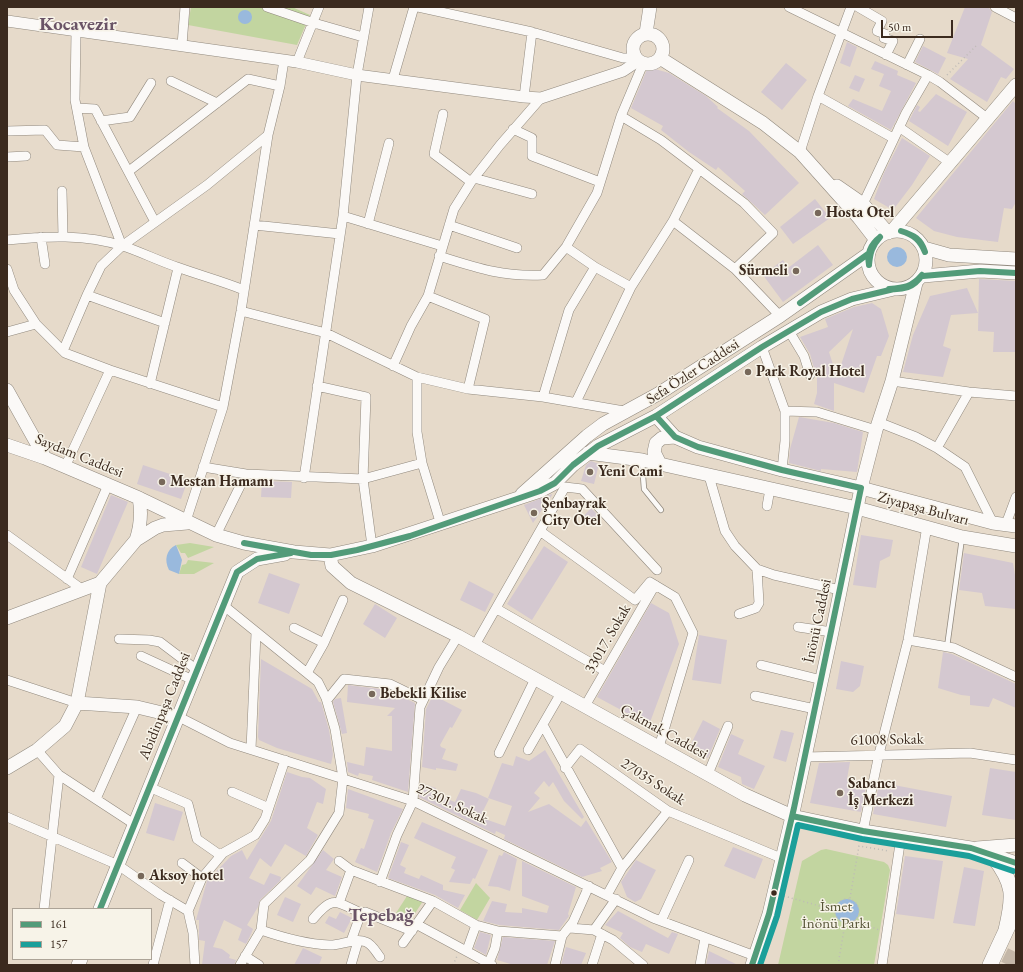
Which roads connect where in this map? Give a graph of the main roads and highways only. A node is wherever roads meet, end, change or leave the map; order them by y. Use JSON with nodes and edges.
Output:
{"nodes":[{"id":1,"x":650,"y":7,"type":"edge"},
{"id":2,"x":646,"y":33,"type":"junction"},
{"id":3,"x":660,"y":58,"type":"junction"},
{"id":4,"x":1016,"y":85,"type":"edge"},
{"id":5,"x":822,"y":176,"type":"junction"},
{"id":6,"x":890,"y":232,"type":"junction"},
{"id":7,"x":876,"y":240,"type":"junction"},
{"id":8,"x":924,"y":248,"type":"junction"},
{"id":9,"x":868,"y":254,"type":"junction"},
{"id":10,"x":1016,"y":259,"type":"edge"},
{"id":11,"x":1016,"y":273,"type":"edge"},
{"id":12,"x":919,"y":279,"type":"junction"},
{"id":13,"x":894,"y":289,"type":"junction"},
{"id":14,"x":7,"y":390,"type":"edge"},
{"id":15,"x":656,"y":416,"type":"junction"},
{"id":16,"x":675,"y":437,"type":"junction"},
{"id":17,"x":7,"y":445,"type":"edge"},
{"id":18,"x":588,"y":453,"type":"junction"},
{"id":19,"x":45,"y":458,"type":"junction"},
{"id":20,"x":660,"y":464,"type":"junction"},
{"id":21,"x":861,"y":488,"type":"junction"},
{"id":22,"x":518,"y":497,"type":"junction"},
{"id":23,"x":138,"y":498,"type":"junction"},
{"id":24,"x":857,"y":508,"type":"junction"},
{"id":25,"x":188,"y":522,"type":"junction"},
{"id":26,"x":1011,"y":525,"type":"edge"},
{"id":27,"x":136,"y":540,"type":"junction"},
{"id":28,"x":1016,"y":546,"type":"edge"},
{"id":29,"x":294,"y":552,"type":"junction"},
{"id":30,"x":330,"y":555,"type":"junction"},
{"id":31,"x":100,"y":583,"type":"junction"},
{"id":32,"x":7,"y":618,"type":"edge"},
{"id":33,"x":77,"y":703,"type":"junction"},
{"id":34,"x":179,"y":717,"type":"junction"},
{"id":35,"x":7,"y":768,"type":"edge"},
{"id":36,"x":792,"y":816,"type":"junction"},
{"id":37,"x":1016,"y":845,"type":"edge"},
{"id":38,"x":971,"y":848,"type":"junction"},
{"id":39,"x":993,"y":856,"type":"junction"},
{"id":40,"x":1016,"y":863,"type":"edge"},
{"id":41,"x":100,"y":908,"type":"edge"},
{"id":42,"x":1015,"y":914,"type":"edge"},
{"id":43,"x":1006,"y":930,"type":"junction"},
{"id":44,"x":753,"y":961,"type":"edge"},
{"id":45,"x":990,"y":965,"type":"edge"}],
"edges":[{"from":1,"to":2,"type":"main road"},
{"from":2,"to":3,"type":"main road"},
{"from":2,"to":3,"type":"main road"},
{"from":3,"to":5,"type":"main road"},
{"from":4,"to":6,"type":"main road"},
{"from":5,"to":6,"type":"main road"},
{"from":5,"to":7,"type":"main road"},
{"from":6,"to":7,"type":"main road"},
{"from":6,"to":8,"type":"main road"},
{"from":7,"to":9,"type":"main road"},
{"from":8,"to":10,"type":"main road"},
{"from":8,"to":12,"type":"main road"},
{"from":9,"to":13,"type":"main road"},
{"from":9,"to":22,"type":"main road","name":"Sefa Özler Caddesi"},
{"from":11,"to":12,"type":"main road"},
{"from":12,"to":13,"type":"main road"},
{"from":12,"to":21,"type":"main road","name":"İnönü Caddesi"},
{"from":13,"to":15,"type":"main road","name":"Sefa Özler Caddesi"},
{"from":14,"to":19,"type":"main road"},
{"from":15,"to":16,"type":"main road","name":"Ziyapaşa Bulvarı"},
{"from":15,"to":18,"type":"main road","name":"Sefa Özler Caddesi"},
{"from":16,"to":20,"type":"main road"},
{"from":16,"to":21,"type":"main road","name":"Ziyapaşa Bulvarı"},
{"from":17,"to":19,"type":"main road","name":"Saydam Caddesi"},
{"from":18,"to":20,"type":"main road","name":"Ziyapaşa Bulvarı"},
{"from":18,"to":22,"type":"main road","name":"Sefa Özler Caddesi"},
{"from":19,"to":23,"type":"main road","name":"Saydam Caddesi"},
{"from":20,"to":24,"type":"main road","name":"Ziyapaşa Bulvarı"},
{"from":21,"to":24,"type":"main road","name":"İnönü Caddesi"},
{"from":21,"to":26,"type":"main road","name":"Ziyapaşa Bulvarı"},
{"from":22,"to":30,"type":"main road","name":"Sefa Özler Caddesi"},
{"from":23,"to":25,"type":"main road","name":"Saydam Caddesi"},
{"from":23,"to":27,"type":"main road"},
{"from":24,"to":28,"type":"main road","name":"Ziyapaşa Bulvarı"},
{"from":24,"to":36,"type":"main road","name":"İnönü Caddesi"},
{"from":25,"to":27,"type":"main road"},
{"from":25,"to":29,"type":"main road","name":"Saydam Caddesi"},
{"from":27,"to":31,"type":"main road"},
{"from":29,"to":30,"type":"main road","name":"Sefa Özler Caddesi"},
{"from":29,"to":34,"type":"main road","name":"Abidinpaşa Caddesi"},
{"from":30,"to":36,"type":"main road","name":"Çakmak Caddesi"},
{"from":31,"to":32,"type":"main road"},
{"from":31,"to":33,"type":"main road"},
{"from":33,"to":34,"type":"main road"},
{"from":33,"to":35,"type":"main road"},
{"from":34,"to":41,"type":"main road","name":"Abidinpaşa Caddesi"},
{"from":36,"to":38,"type":"main road","name":"Çakmak Caddesi"},
{"from":36,"to":44,"type":"main road","name":"İnönü Caddesi"},
{"from":37,"to":38,"type":"main road"},
{"from":38,"to":39,"type":"main road","name":"Çakmak Caddesi"},
{"from":39,"to":40,"type":"main road","name":"Çakmak Caddesi"},
{"from":39,"to":43,"type":"highway"},
{"from":42,"to":43,"type":"highway"},
{"from":43,"to":45,"type":"highway"}]}
